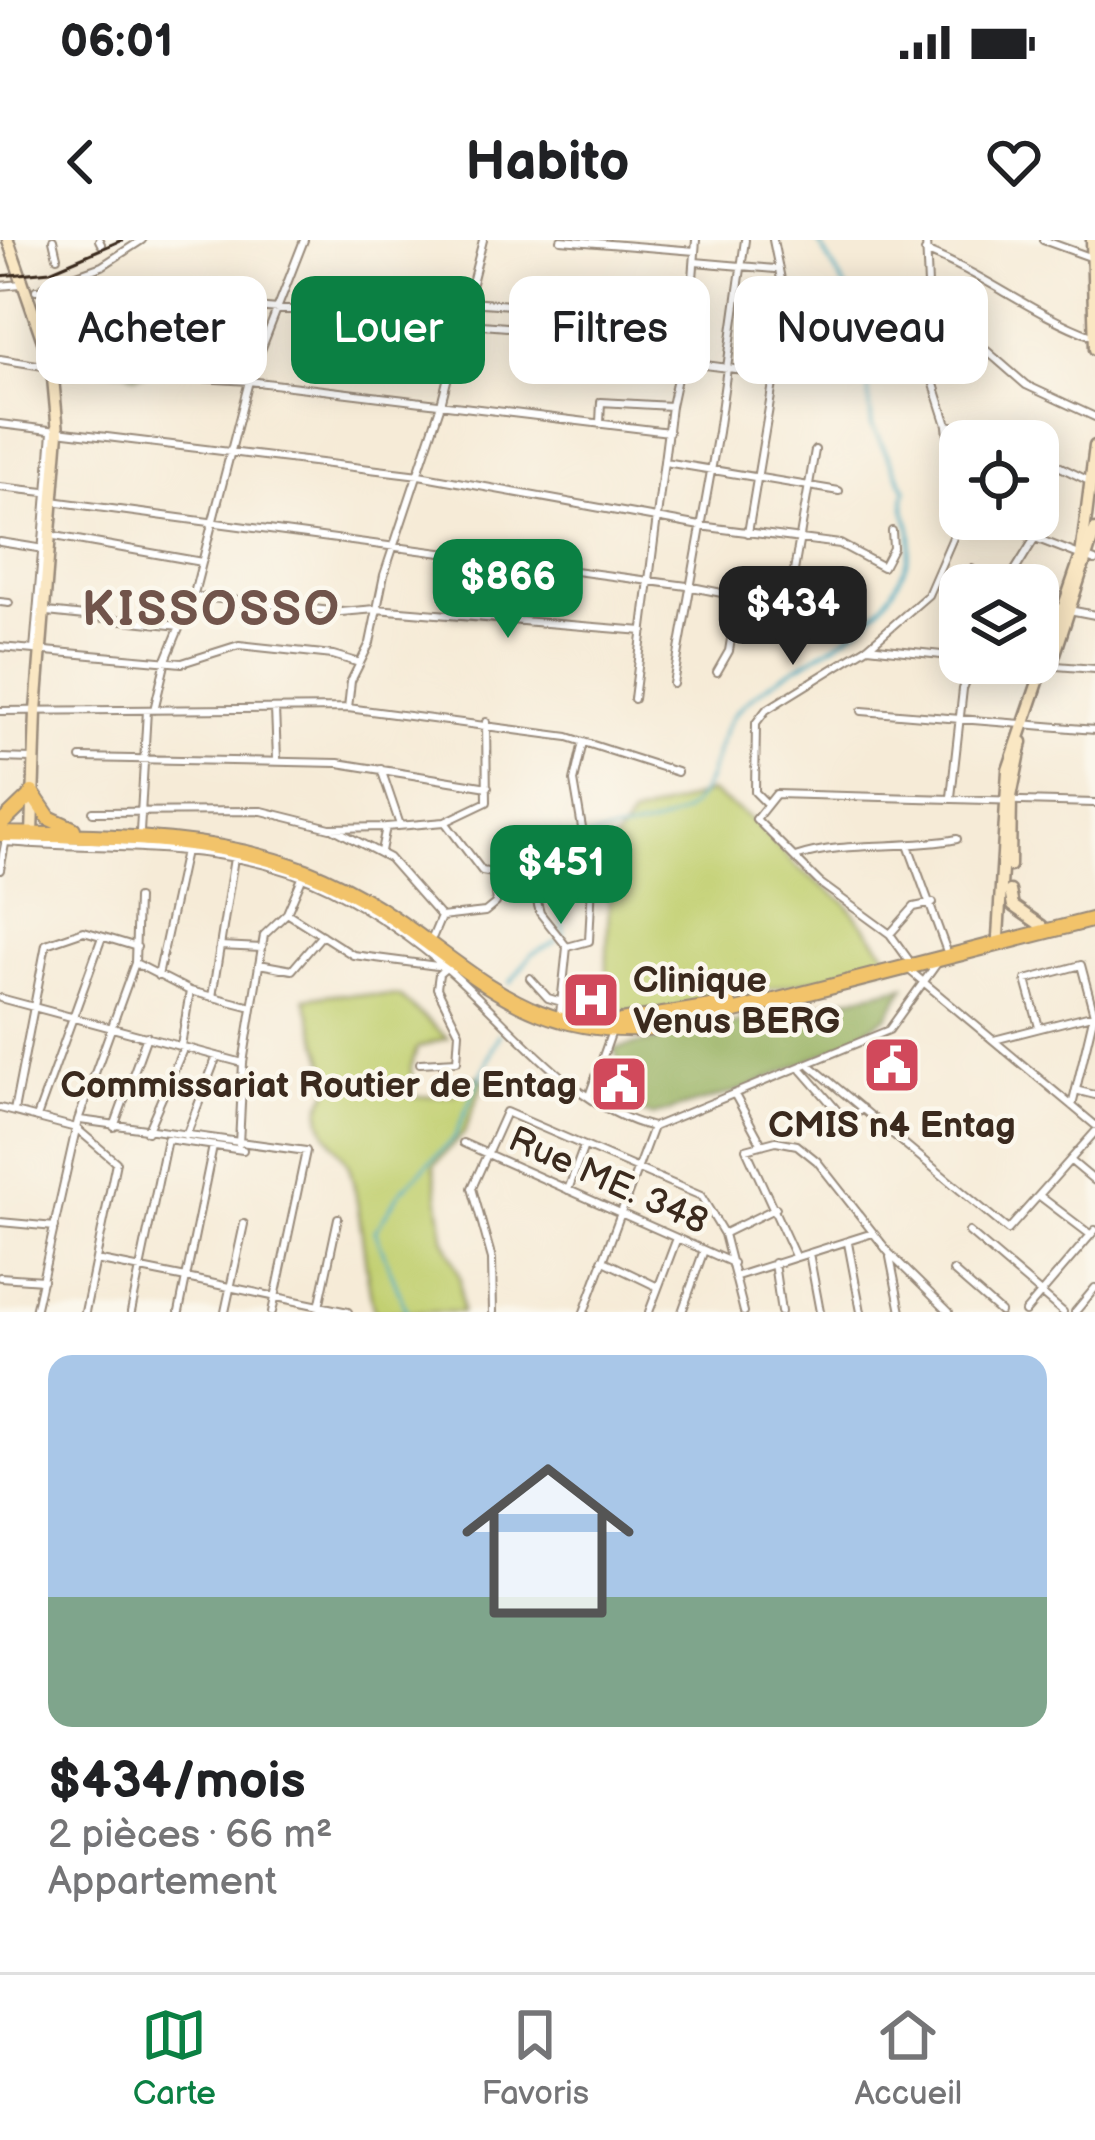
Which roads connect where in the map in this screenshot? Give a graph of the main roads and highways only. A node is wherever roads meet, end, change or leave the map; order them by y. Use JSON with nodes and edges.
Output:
{"nodes":[{"id":1,"x":8,"y":240,"type":"edge"},
{"id":2,"x":1092,"y":240,"type":"edge"},
{"id":3,"x":1093,"y":259,"type":"edge"},
{"id":4,"x":1093,"y":274,"type":"edge"},
{"id":5,"x":1095,"y":337,"type":"edge"},
{"id":6,"x":1095,"y":349,"type":"edge"},
{"id":7,"x":1095,"y":446,"type":"edge"},
{"id":8,"x":1094,"y":484,"type":"edge"},
{"id":9,"x":1095,"y":530,"type":"edge"},
{"id":10,"x":1089,"y":559,"type":"edge"},
{"id":11,"x":31,"y":792,"type":"junction"},
{"id":12,"x":1007,"y":797,"type":"junction"},
{"id":13,"x":73,"y":829,"type":"junction"},
{"id":14,"x":28,"y":831,"type":"junction"},
{"id":15,"x":2,"y":832,"type":"edge"},
{"id":16,"x":1095,"y":916,"type":"edge"},
{"id":17,"x":1042,"y":926,"type":"junction"},
{"id":18,"x":999,"y":940,"type":"junction"},
{"id":19,"x":908,"y":964,"type":"junction"}],
"edges":[{"from":1,"to":11,"type":"main road"},
{"from":2,"to":3,"type":"main road"},
{"from":3,"to":4,"type":"main road"},
{"from":4,"to":5,"type":"main road"},
{"from":5,"to":6,"type":"main road"},
{"from":7,"to":8,"type":"main road"},
{"from":8,"to":10,"type":"main road"},
{"from":9,"to":10,"type":"main road"},
{"from":10,"to":12,"type":"main road"},
{"from":11,"to":13,"type":"highway"},
{"from":11,"to":14,"type":"main road"},
{"from":11,"to":15,"type":"highway"},
{"from":12,"to":17,"type":"main road"},
{"from":12,"to":18,"type":"main road"},
{"from":13,"to":14,"type":"highway"},
{"from":13,"to":19,"type":"highway"},
{"from":14,"to":15,"type":"highway"},
{"from":14,"to":19,"type":"highway"},
{"from":16,"to":17,"type":"highway"},
{"from":16,"to":18,"type":"highway"},
{"from":17,"to":18,"type":"highway"},
{"from":18,"to":19,"type":"highway"}]}
